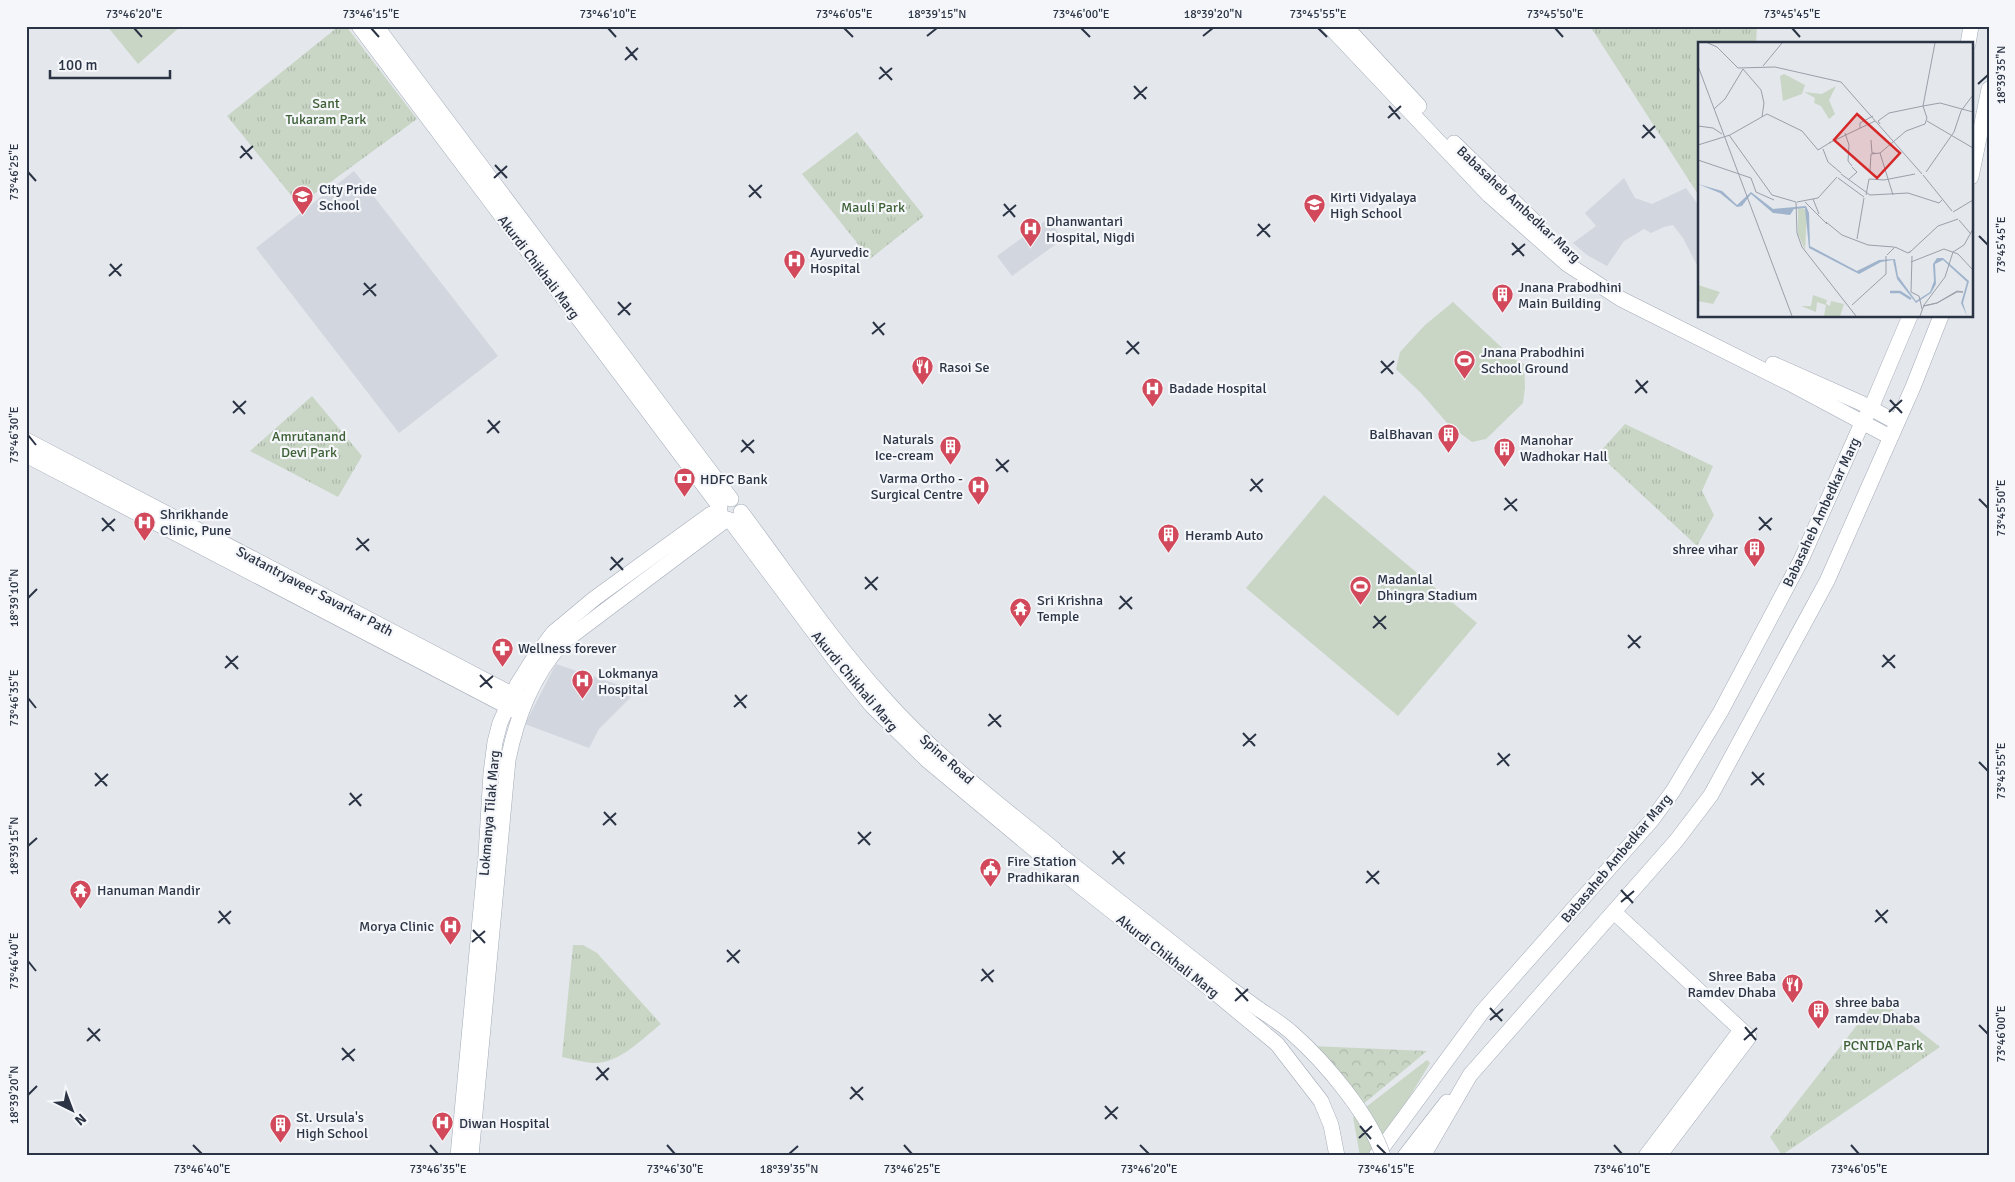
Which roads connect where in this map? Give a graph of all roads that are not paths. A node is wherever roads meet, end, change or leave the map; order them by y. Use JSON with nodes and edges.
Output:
{"nodes":[{"id":1,"x":359,"y":26,"type":"edge"},
{"id":2,"x":376,"y":26,"type":"edge"},
{"id":3,"x":1329,"y":26,"type":"edge"},
{"id":4,"x":1346,"y":26,"type":"edge"},
{"id":5,"x":1971,"y":26,"type":"edge"},
{"id":6,"x":1968,"y":42,"type":"edge"},
{"id":7,"x":1989,"y":89,"type":"edge"},
{"id":8,"x":1972,"y":172,"type":"edge"},
{"id":9,"x":1909,"y":318,"type":"edge"},
{"id":10,"x":1940,"y":318,"type":"edge"},
{"id":11,"x":1866,"y":406,"type":"junction"},
{"id":12,"x":1857,"y":421,"type":"junction"},
{"id":13,"x":1896,"y":422,"type":"junction"},
{"id":14,"x":1890,"y":437,"type":"junction"},
{"id":15,"x":26,"y":440,"type":"edge"},
{"id":16,"x":26,"y":455,"type":"edge"},
{"id":17,"x":728,"y":511,"type":"junction"},
{"id":18,"x":516,"y":704,"type":"junction"},
{"id":19,"x":1053,"y":857,"type":"junction"},
{"id":20,"x":1614,"y":912,"type":"junction"},
{"id":21,"x":1745,"y":1033,"type":"junction"},
{"id":22,"x":1470,"y":1075,"type":"junction"},
{"id":23,"x":1379,"y":1155,"type":"edge"},
{"id":24,"x":458,"y":1156,"type":"edge"},
{"id":25,"x":472,"y":1156,"type":"edge"},
{"id":26,"x":1337,"y":1156,"type":"edge"},
{"id":27,"x":1405,"y":1156,"type":"edge"},
{"id":28,"x":1423,"y":1156,"type":"edge"},
{"id":29,"x":1646,"y":1156,"type":"edge"},
{"id":30,"x":1659,"y":1156,"type":"edge"}],
"edges":[{"from":1,"to":17,"type":"main road","name":"Akurdi Chikhali Marg"},
{"from":2,"to":17,"type":"main road","name":"Akurdi Chikhali Marg"},
{"from":3,"to":12,"type":"main road","name":"Babasaheb Ambedkar Marg"},
{"from":4,"to":11,"type":"main road","name":"Babasaheb Ambedkar Marg"},
{"from":5,"to":6,"type":"main road"},
{"from":7,"to":8,"type":"main road"},
{"from":9,"to":11,"type":"main road"},
{"from":10,"to":13,"type":"main road"},
{"from":11,"to":12,"type":"main road","name":"Babasaheb Ambedkar Marg"},
{"from":11,"to":13,"type":"main road","name":"Babasaheb Ambedkar Marg"},
{"from":12,"to":14,"type":"main road","name":"Babasaheb Ambedkar Marg"},
{"from":12,"to":23,"type":"main road","name":"Babasaheb Ambedkar Marg"},
{"from":13,"to":14,"type":"main road"},
{"from":14,"to":20,"type":"main road"},
{"from":15,"to":18,"type":"main road","name":"Svatantryaveer Savarkar Path"},
{"from":16,"to":18,"type":"main road","name":"Svatantryaveer Savarkar Path"},
{"from":17,"to":18,"type":"main road","name":"Lokmanya Tilak Marg"},
{"from":17,"to":19,"type":"main road","name":"Akurdi Chikhali Marg"},
{"from":18,"to":24,"type":"main road","name":"Lokmanya Tilak Marg"},
{"from":18,"to":25,"type":"main road","name":"Lokmanya Tilak Marg"},
{"from":19,"to":23,"type":"main road","name":"Akurdi Chikhali Marg","bridge":true},
{"from":19,"to":26,"type":"main road","name":"Akurdi Chikhali Marg"},
{"from":20,"to":21,"type":"main road"},
{"from":20,"to":22,"type":"main road"},
{"from":21,"to":29,"type":"main road"},
{"from":21,"to":30,"type":"main road"},
{"from":22,"to":27,"type":"main road"},
{"from":22,"to":28,"type":"main road"}]}
